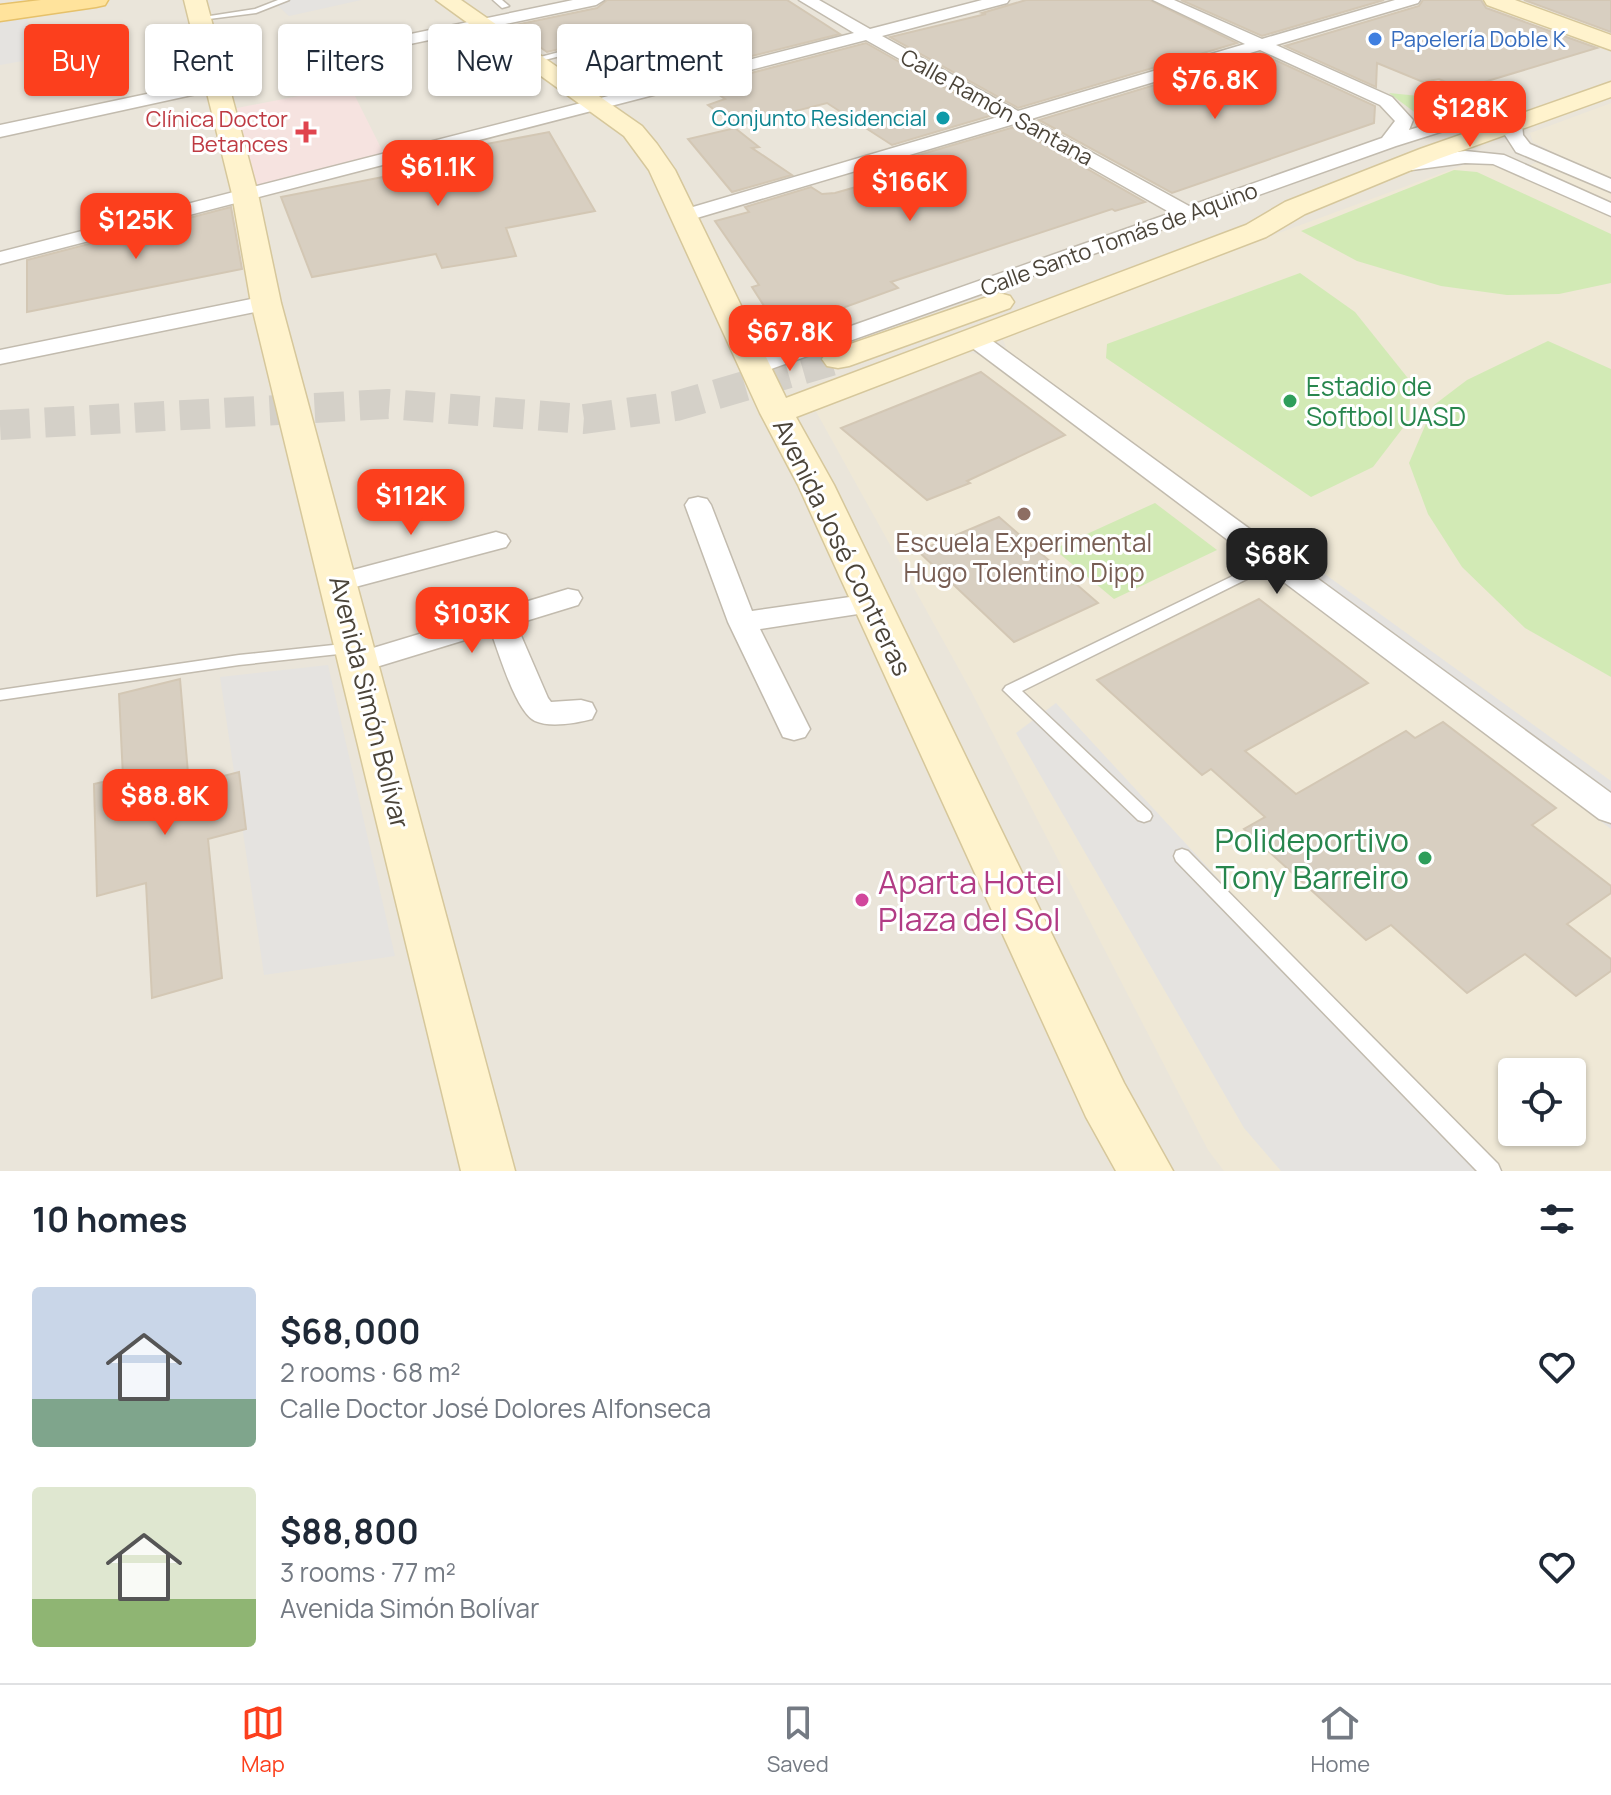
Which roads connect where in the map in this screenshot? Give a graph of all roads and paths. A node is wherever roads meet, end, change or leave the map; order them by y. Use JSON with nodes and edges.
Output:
{"nodes":[{"id":1,"x":28,"y":0,"type":"edge"},
{"id":2,"x":96,"y":0,"type":"edge"},
{"id":3,"x":285,"y":0,"type":"edge"},
{"id":4,"x":447,"y":0,"type":"edge"},
{"id":5,"x":497,"y":0,"type":"edge"},
{"id":6,"x":596,"y":0,"type":"edge"},
{"id":7,"x":807,"y":0,"type":"edge"},
{"id":8,"x":1001,"y":0,"type":"edge"},
{"id":9,"x":1161,"y":0,"type":"edge"},
{"id":10,"x":1412,"y":0,"type":"edge"},
{"id":11,"x":1495,"y":0,"type":"edge"},
{"id":12,"x":0,"y":3,"type":"edge"},
{"id":13,"x":505,"y":6,"type":"dead end"},
{"id":14,"x":198,"y":9,"type":"edge"},
{"id":15,"x":0,"y":13,"type":"edge"},
{"id":16,"x":482,"y":24,"type":"edge"},
{"id":17,"x":488,"y":24,"type":"edge"},
{"id":18,"x":868,"y":34,"type":"junction"},
{"id":19,"x":1611,"y":43,"type":"edge"},
{"id":20,"x":1261,"y":45,"type":"junction"},
{"id":21,"x":541,"y":66,"type":"edge"},
{"id":22,"x":1611,"y":67,"type":"edge"},
{"id":23,"x":1611,"y":89,"type":"edge"},
{"id":24,"x":162,"y":96,"type":"edge"},
{"id":25,"x":221,"y":96,"type":"edge"},
{"id":26,"x":594,"y":104,"type":"junction"},
{"id":27,"x":1482,"y":113,"type":"junction"},
{"id":28,"x":1016,"y":118,"type":"junction"},
{"id":29,"x":0,"y":131,"type":"edge"},
{"id":30,"x":1518,"y":136,"type":"junction"},
{"id":31,"x":1389,"y":142,"type":"junction"},
{"id":32,"x":1429,"y":154,"type":"junction"},
{"id":33,"x":1497,"y":159,"type":"junction"},
{"id":34,"x":1404,"y":165,"type":"junction"},
{"id":35,"x":1611,"y":186,"type":"edge"},
{"id":36,"x":245,"y":194,"type":"junction"},
{"id":37,"x":1295,"y":208,"type":"junction"},
{"id":38,"x":1611,"y":210,"type":"edge"},
{"id":39,"x":1188,"y":214,"type":"junction"},
{"id":40,"x":683,"y":216,"type":"junction"},
{"id":41,"x":0,"y":258,"type":"edge"},
{"id":42,"x":266,"y":303,"type":"junction"},
{"id":43,"x":975,"y":339,"type":"junction"},
{"id":44,"x":0,"y":357,"type":"edge"},
{"id":45,"x":838,"y":359,"type":"tunnel mouth"},
{"id":46,"x":757,"y":367,"type":"junction"},
{"id":47,"x":777,"y":413,"type":"junction"},
{"id":48,"x":698,"y":505,"type":"dead end"},
{"id":49,"x":496,"y":541,"type":"dead end"},
{"id":50,"x":1272,"y":561,"type":"junction"},
{"id":51,"x":340,"y":582,"type":"junction"},
{"id":52,"x":568,"y":598,"type":"dead end"},
{"id":53,"x":871,"y":603,"type":"junction"},
{"id":54,"x":500,"y":619,"type":"junction"},
{"id":55,"x":742,"y":622,"type":"junction"},
{"id":56,"x":358,"y":655,"type":"junction"},
{"id":57,"x":0,"y":695,"type":"edge"},
{"id":58,"x":581,"y":711,"type":"dead end"},
{"id":59,"x":794,"y":729,"type":"dead end"},
{"id":60,"x":1611,"y":810,"type":"edge"},
{"id":61,"x":1144,"y":816,"type":"dead end"},
{"id":62,"x":1182,"y":856,"type":"dead end"},
{"id":63,"x":488,"y":1171,"type":"edge"},
{"id":64,"x":1146,"y":1171,"type":"edge"},
{"id":65,"x":1491,"y":1171,"type":"edge"}],
"edges":[{"from":1,"to":12,"type":"main road"},
{"from":2,"to":15,"type":"main road"},
{"from":3,"to":14,"type":"lane"},
{"from":4,"to":16,"type":"main road","name":"Avenida José Contreras"},
{"from":5,"to":13,"type":"lane"},
{"from":6,"to":17,"type":"street"},
{"from":7,"to":18,"type":"street","name":"Calle Ramón Santana"},
{"from":8,"to":18,"type":"street"},
{"from":9,"to":20,"type":"street"},
{"from":10,"to":20,"type":"street"},
{"from":11,"to":19,"type":"main road"},
{"from":18,"to":26,"type":"street"},
{"from":18,"to":28,"type":"street","name":"Calle Ramón Santana"},
{"from":20,"to":28,"type":"street"},
{"from":20,"to":31,"type":"street"},
{"from":21,"to":26,"type":"main road","name":"Avenida José Contreras"},
{"from":22,"to":27,"type":"main road","name":"Calle Santo Tomás de Aquino"},
{"from":23,"to":30,"type":"main road","name":"Calle Santo Tomás de Aquino"},
{"from":24,"to":29,"type":"street"},
{"from":25,"to":36,"type":"main road","name":"Avenida Simón Bolívar"},
{"from":26,"to":36,"type":"street"},
{"from":26,"to":40,"type":"main road","name":"Avenida José Contreras"},
{"from":27,"to":31,"type":"street","name":"Calle Santo Tomás de Aquino"},
{"from":27,"to":32,"type":"main road","name":"Calle Santo Tomás de Aquino"},
{"from":28,"to":39,"type":"street","name":"Calle Ramón Santana"},
{"from":28,"to":40,"type":"street"},
{"from":30,"to":32,"type":"main road","name":"Calle Santo Tomás de Aquino"},
{"from":30,"to":33,"type":"street"},
{"from":30,"to":35,"type":"street"},
{"from":31,"to":39,"type":"street","name":"Calle Santo Tomás de Aquino"},
{"from":32,"to":34,"type":"main road","name":"Calle Santo Tomás de Aquino"},
{"from":33,"to":34,"type":"street"},
{"from":33,"to":38,"type":"street"},
{"from":34,"to":37,"type":"main road","name":"Calle Santo Tomás de Aquino"},
{"from":36,"to":41,"type":"street"},
{"from":36,"to":42,"type":"main road","name":"Avenida Simón Bolívar"},
{"from":37,"to":43,"type":"main road","name":"Calle Santo Tomás de Aquino"},
{"from":37,"to":45,"type":"main road"},
{"from":39,"to":46,"type":"street","name":"Calle Santo Tomás de Aquino"},
{"from":40,"to":46,"type":"main road","name":"Avenida José Contreras"},
{"from":42,"to":44,"type":"street"},
{"from":42,"to":51,"type":"main road","name":"Avenida Simón Bolívar"},
{"from":43,"to":47,"type":"main road","name":"Calle Santo Tomás de Aquino"},
{"from":43,"to":50,"type":"street"},
{"from":46,"to":47,"type":"main road","name":"Avenida José Contreras"},
{"from":47,"to":53,"type":"main road","name":"Avenida José Contreras"},
{"from":48,"to":55,"type":"street"},
{"from":49,"to":51,"type":"street"},
{"from":50,"to":60,"type":"street"},
{"from":50,"to":61,"type":"lane"},
{"from":51,"to":56,"type":"main road","name":"Avenida Simón Bolívar"},
{"from":52,"to":54,"type":"street"},
{"from":53,"to":55,"type":"street"},
{"from":53,"to":64,"type":"main road","name":"Avenida José Contreras"},
{"from":54,"to":56,"type":"street"},
{"from":54,"to":58,"type":"street"},
{"from":55,"to":59,"type":"street"},
{"from":56,"to":57,"type":"lane"},
{"from":56,"to":63,"type":"main road","name":"Avenida Simón Bolívar"},
{"from":62,"to":65,"type":"lane"}]}
